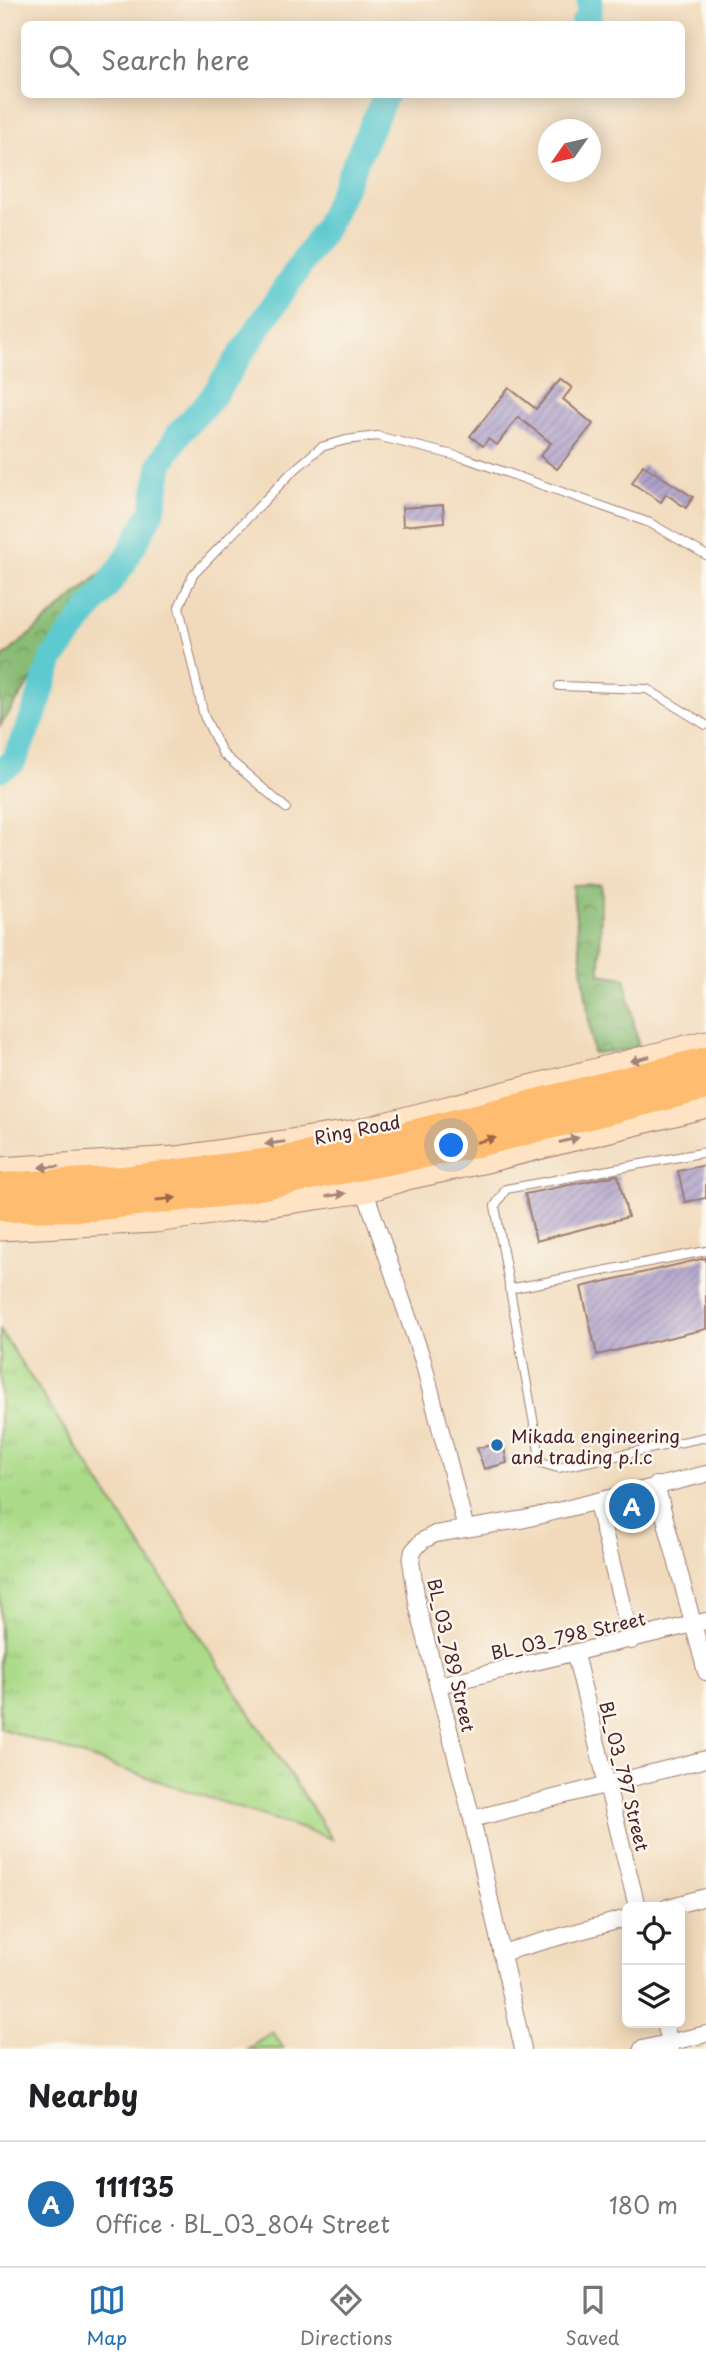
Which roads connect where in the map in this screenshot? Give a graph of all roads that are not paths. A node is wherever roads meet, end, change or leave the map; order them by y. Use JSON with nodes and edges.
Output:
{"nodes":[{"id":1,"x":706,"y":555,"type":"edge"},
{"id":2,"x":559,"y":686,"type":"dead end"},
{"id":3,"x":706,"y":725,"type":"edge"},
{"id":4,"x":286,"y":808,"type":"dead end"},
{"id":5,"x":706,"y":1042,"type":"edge"},
{"id":6,"x":706,"y":1062,"type":"edge"},
{"id":7,"x":706,"y":1085,"type":"edge"},
{"id":8,"x":706,"y":1106,"type":"edge"},
{"id":9,"x":706,"y":1152,"type":"edge"},
{"id":10,"x":0,"y":1169,"type":"edge"},
{"id":11,"x":0,"y":1188,"type":"edge"},
{"id":12,"x":365,"y":1191,"type":"junction"},
{"id":13,"x":0,"y":1207,"type":"edge"},
{"id":14,"x":0,"y":1229,"type":"edge"},
{"id":15,"x":706,"y":1251,"type":"edge"},
{"id":16,"x":509,"y":1289,"type":"junction"},
{"id":17,"x":706,"y":1437,"type":"edge"},
{"id":18,"x":706,"y":1474,"type":"edge"},
{"id":19,"x":656,"y":1485,"type":"junction"},
{"id":20,"x":597,"y":1503,"type":"junction"},
{"id":21,"x":466,"y":1530,"type":"junction"},
{"id":22,"x":700,"y":1623,"type":"edge"},
{"id":23,"x":631,"y":1641,"type":"junction"},
{"id":24,"x":575,"y":1654,"type":"junction"},
{"id":25,"x":706,"y":1672,"type":"edge"},
{"id":26,"x":439,"y":1685,"type":"junction"},
{"id":27,"x":706,"y":1759,"type":"edge"},
{"id":28,"x":608,"y":1783,"type":"junction"},
{"id":29,"x":472,"y":1819,"type":"junction"},
{"id":30,"x":706,"y":1897,"type":"edge"},
{"id":31,"x":636,"y":1902,"type":"edge"},
{"id":32,"x":685,"y":1902,"type":"edge"},
{"id":33,"x":622,"y":1919,"type":"edge"},
{"id":34,"x":501,"y":1953,"type":"junction"},
{"id":35,"x":665,"y":2028,"type":"edge"},
{"id":36,"x":706,"y":2034,"type":"edge"},
{"id":37,"x":670,"y":2046,"type":"edge"},
{"id":38,"x":523,"y":2049,"type":"edge"},
{"id":39,"x":642,"y":2049,"type":"edge"}],
"edges":[{"from":1,"to":4,"type":"lane"},
{"from":2,"to":3,"type":"lane"},
{"from":5,"to":10,"type":"street","name":"Ring Road","one_way":true},
{"from":6,"to":11,"type":"highway","name":"Ring Road"},
{"from":13,"to":7,"type":"highway","name":"Ring Road","one_way":true},
{"from":12,"to":8,"type":"street","one_way":true},
{"from":9,"to":16,"type":"lane"},
{"from":14,"to":12,"type":"street","one_way":true},
{"from":12,"to":21,"type":"street"},
{"from":15,"to":16,"type":"lane"},
{"from":16,"to":17,"type":"lane"},
{"from":18,"to":19,"type":"street","name":"BL_03_789 Street"},
{"from":19,"to":20,"type":"street","name":"BL_03_789 Street"},
{"from":19,"to":22,"type":"street"},
{"from":20,"to":21,"type":"street","name":"BL_03_789 Street"},
{"from":20,"to":23,"type":"street"},
{"from":21,"to":26,"type":"street","name":"BL_03_789 Street"},
{"from":22,"to":23,"type":"street","name":"BL_03_798 Street"},
{"from":22,"to":25,"type":"street"},
{"from":23,"to":24,"type":"street","name":"BL_03_798 Street"},
{"from":24,"to":26,"type":"street","name":"BL_03_798 Street"},
{"from":24,"to":28,"type":"street","name":"BL_03_797 Street"},
{"from":26,"to":29,"type":"street","name":"BL_03_789 Street"},
{"from":27,"to":28,"type":"street"},
{"from":28,"to":29,"type":"street"},
{"from":28,"to":31,"type":"street","name":"BL_03_797 Street"},
{"from":29,"to":34,"type":"street","name":"BL_03_789 Street"},
{"from":30,"to":32,"type":"street"},
{"from":33,"to":34,"type":"street"},
{"from":34,"to":38,"type":"street","name":"BL_03_789 Street"},
{"from":35,"to":37,"type":"street"},
{"from":36,"to":37,"type":"street"},
{"from":37,"to":39,"type":"street"}]}
